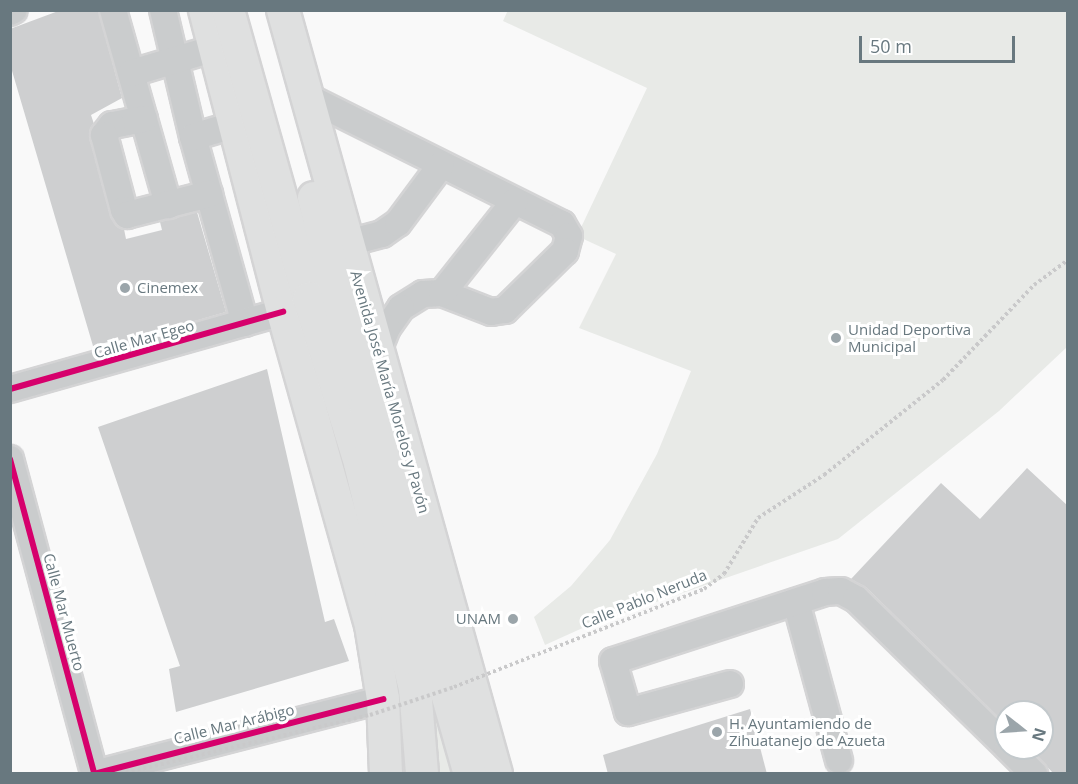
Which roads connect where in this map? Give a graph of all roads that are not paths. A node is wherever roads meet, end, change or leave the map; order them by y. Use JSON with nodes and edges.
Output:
{"nodes":[{"id":1,"x":113,"y":10,"type":"edge"},
{"id":2,"x":163,"y":10,"type":"edge"},
{"id":3,"x":205,"y":10,"type":"edge"},
{"id":4,"x":228,"y":10,"type":"edge"},
{"id":5,"x":266,"y":10,"type":"edge"},
{"id":6,"x":283,"y":10,"type":"edge"},
{"id":7,"x":226,"y":44,"type":"junction"},
{"id":8,"x":175,"y":60,"type":"junction"},
{"id":9,"x":132,"y":73,"type":"junction"},
{"id":10,"x":307,"y":96,"type":"junction"},
{"id":11,"x":144,"y":118,"type":"junction"},
{"id":12,"x":233,"y":125,"type":"junction"},
{"id":13,"x":193,"y":136,"type":"junction"},
{"id":14,"x":441,"y":165,"type":"junction"},
{"id":15,"x":210,"y":194,"type":"junction"},
{"id":16,"x":515,"y":201,"type":"junction"},
{"id":17,"x":168,"y":205,"type":"junction"},
{"id":18,"x":348,"y":243,"type":"junction"},
{"id":19,"x":442,"y":292,"type":"junction"},
{"id":20,"x":283,"y":312,"type":"junction"},
{"id":21,"x":245,"y":323,"type":"junction"},
{"id":22,"x":378,"y":350,"type":"junction"},
{"id":23,"x":10,"y":388,"type":"edge"},
{"id":24,"x":10,"y":459,"type":"edge"},
{"id":25,"x":360,"y":463,"type":"junction"},
{"id":26,"x":328,"y":475,"type":"junction"},
{"id":27,"x":796,"y":602,"type":"junction"},
{"id":28,"x":452,"y":664,"type":"junction"},
{"id":29,"x":730,"y":684,"type":"dead end"},
{"id":30,"x":383,"y":699,"type":"junction"},
{"id":31,"x":994,"y":734,"type":"edge"},
{"id":32,"x":839,"y":759,"type":"dead end"},
{"id":33,"x":1020,"y":760,"type":"edge"},
{"id":34,"x":94,"y":773,"type":"edge"},
{"id":35,"x":386,"y":774,"type":"edge"},
{"id":36,"x":422,"y":774,"type":"edge"},
{"id":37,"x":470,"y":774,"type":"edge"},
{"id":38,"x":496,"y":774,"type":"edge"},
{"id":39,"x":1035,"y":774,"type":"edge"}],
"edges":[{"from":1,"to":9,"type":"street"},
{"from":2,"to":8,"type":"street"},
{"from":3,"to":7,"type":"main road"},
{"from":4,"to":7,"type":"main road"},
{"from":5,"to":28,"type":"main road","name":"Avenida José María Morelos y Pavón"},
{"from":6,"to":10,"type":"main road","name":"Avenida José María Morelos y Pavón"},
{"from":7,"to":8,"type":"street"},
{"from":7,"to":12,"type":"main road"},
{"from":7,"to":25,"type":"main road"},
{"from":8,"to":9,"type":"street"},
{"from":8,"to":13,"type":"street"},
{"from":9,"to":11,"type":"street"},
{"from":10,"to":14,"type":"street"},
{"from":10,"to":18,"type":"main road","name":"Avenida José María Morelos y Pavón"},
{"from":11,"to":17,"type":"street"},
{"from":11,"to":17,"type":"street"},
{"from":12,"to":13,"type":"street"},
{"from":12,"to":20,"type":"main road"},
{"from":13,"to":15,"type":"street"},
{"from":14,"to":16,"type":"street"},
{"from":14,"to":18,"type":"street"},
{"from":15,"to":17,"type":"street"},
{"from":15,"to":21,"type":"street"},
{"from":16,"to":19,"type":"street"},
{"from":16,"to":19,"type":"street"},
{"from":18,"to":22,"type":"main road","name":"Avenida José María Morelos y Pavón"},
{"from":19,"to":22,"type":"street"},
{"from":20,"to":21,"type":"street","name":"Calle Mar Egeo"},
{"from":20,"to":26,"type":"main road"},
{"from":21,"to":23,"type":"street","name":"Calle Mar Egeo"},
{"from":22,"to":28,"type":"main road","name":"Avenida José María Morelos y Pavón"},
{"from":24,"to":34,"type":"street","name":"Calle Mar Muerto"},
{"from":25,"to":26,"type":"main road"},
{"from":25,"to":36,"type":"main road"},
{"from":26,"to":30,"type":"main road"},
{"from":27,"to":29,"type":"street"},
{"from":27,"to":31,"type":"street"},
{"from":27,"to":32,"type":"street"},
{"from":28,"to":37,"type":"main road","name":"Avenida José María Morelos y Pavón"},
{"from":28,"to":38,"type":"main road","name":"Avenida José María Morelos y Pavón"},
{"from":30,"to":34,"type":"street","name":"Calle Mar Arábigo"},
{"from":30,"to":35,"type":"main road"},
{"from":33,"to":39,"type":"street"}]}
